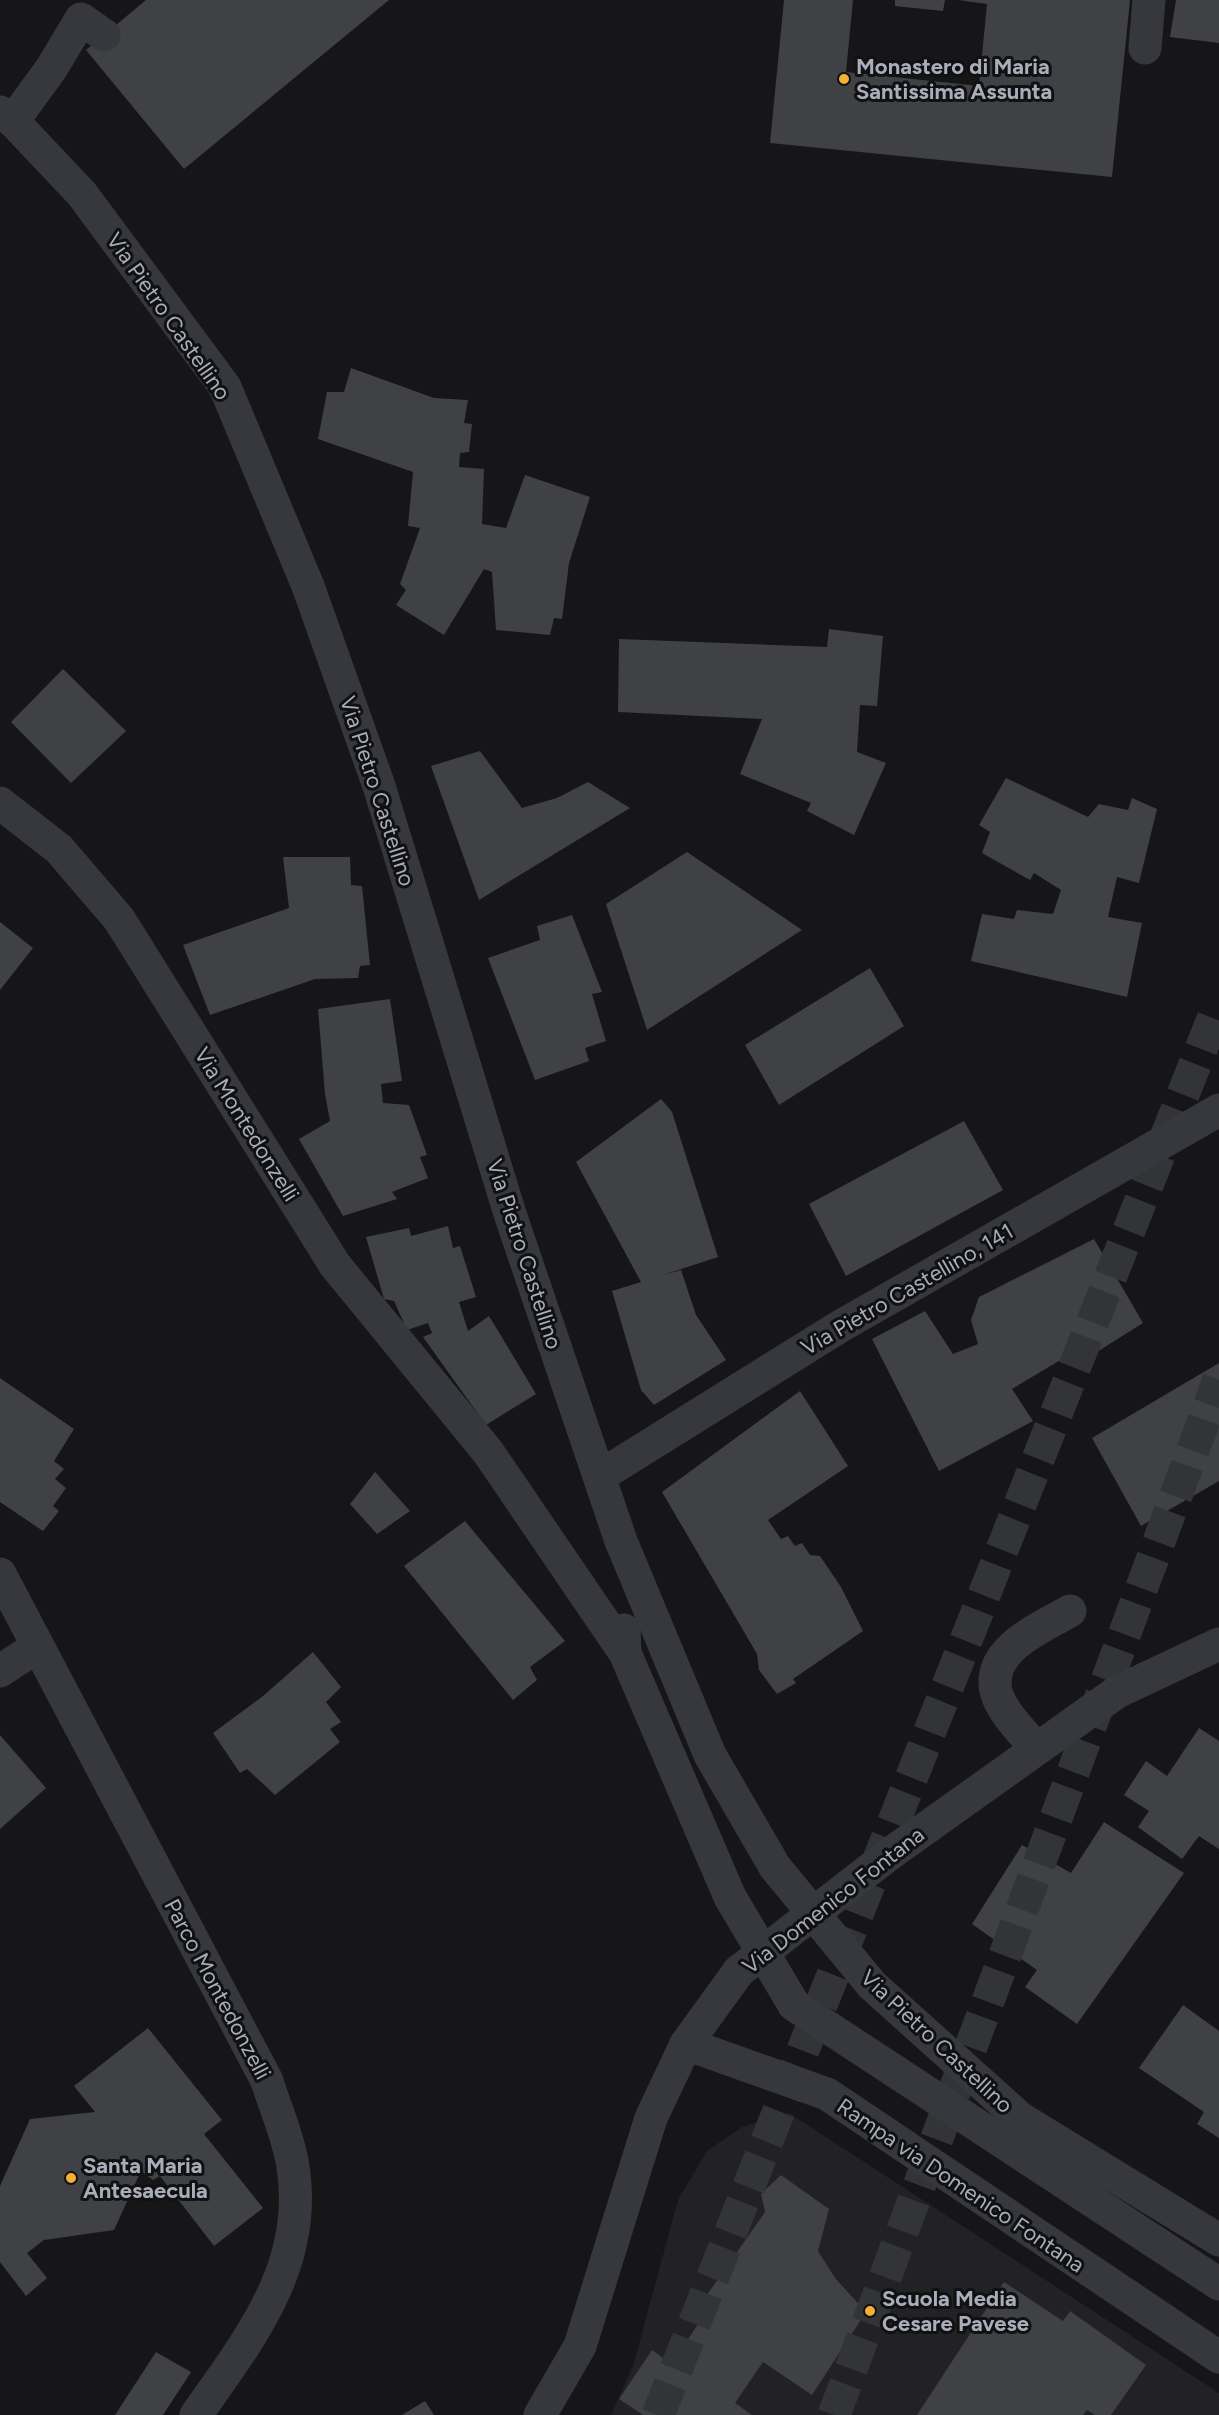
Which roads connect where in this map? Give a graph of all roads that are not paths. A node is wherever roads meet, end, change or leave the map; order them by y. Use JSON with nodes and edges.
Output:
{"nodes":[{"id":1,"x":89,"y":0,"type":"edge"},
{"id":2,"x":1149,"y":0,"type":"edge"},
{"id":3,"x":104,"y":35,"type":"dead end"},
{"id":4,"x":1145,"y":48,"type":"dead end"},
{"id":5,"x":7,"y":117,"type":"edge"},
{"id":6,"x":0,"y":803,"type":"edge"},
{"id":7,"x":1219,"y":1110,"type":"edge"},
{"id":8,"x":488,"y":1452,"type":"joint"},
{"id":9,"x":600,"y":1476,"type":"junction"},
{"id":10,"x":621,"y":1541,"type":"junction"},
{"id":11,"x":0,"y":1574,"type":"edge"},
{"id":12,"x":1070,"y":1611,"type":"dead end"},
{"id":13,"x":1219,"y":1644,"type":"edge"},
{"id":14,"x":37,"y":1647,"type":"junction"},
{"id":15,"x":625,"y":1653,"type":"junction"},
{"id":16,"x":0,"y":1671,"type":"edge"},
{"id":17,"x":1036,"y":1748,"type":"junction"},
{"id":18,"x":686,"y":2044,"type":"junction"},
{"id":19,"x":1219,"y":2240,"type":"edge"},
{"id":20,"x":1219,"y":2284,"type":"edge"},
{"id":21,"x":1219,"y":2357,"type":"edge"},
{"id":22,"x":196,"y":2415,"type":"edge"},
{"id":23,"x":540,"y":2415,"type":"edge"}],
"edges":[{"from":1,"to":5,"type":"street"},
{"from":2,"to":4,"type":"street"},
{"from":3,"to":5,"type":"street"},
{"from":5,"to":9,"type":"street","name":"Via Pietro Castellino"},
{"from":6,"to":8,"type":"street","name":"Via Montedonzelli"},
{"from":7,"to":9,"type":"street","name":"Via Pietro Castellino, 141"},
{"from":8,"to":15,"type":"street","name":"Via Pietro Castellino"},
{"from":9,"to":10,"type":"street","name":"Via Pietro Castellino"},
{"from":10,"to":15,"type":"street","name":"Via Pietro Castellino"},
{"from":10,"to":19,"type":"street","name":"Via Pietro Castellino"},
{"from":11,"to":14,"type":"street","name":"Parco Montedonzelli"},
{"from":12,"to":17,"type":"street"},
{"from":13,"to":17,"type":"street","name":"Via Domenico Fontana"},
{"from":14,"to":16,"type":"street"},
{"from":14,"to":22,"type":"street","name":"Parco Montedonzelli"},
{"from":15,"to":20,"type":"street","name":"Via Pietro Castellino"},
{"from":17,"to":18,"type":"street","name":"Via Domenico Fontana","bridge":true},
{"from":18,"to":21,"type":"street","name":"Rampa via Domenico Fontana"},
{"from":18,"to":23,"type":"street","name":"Via Domenico Fontana"}]}
